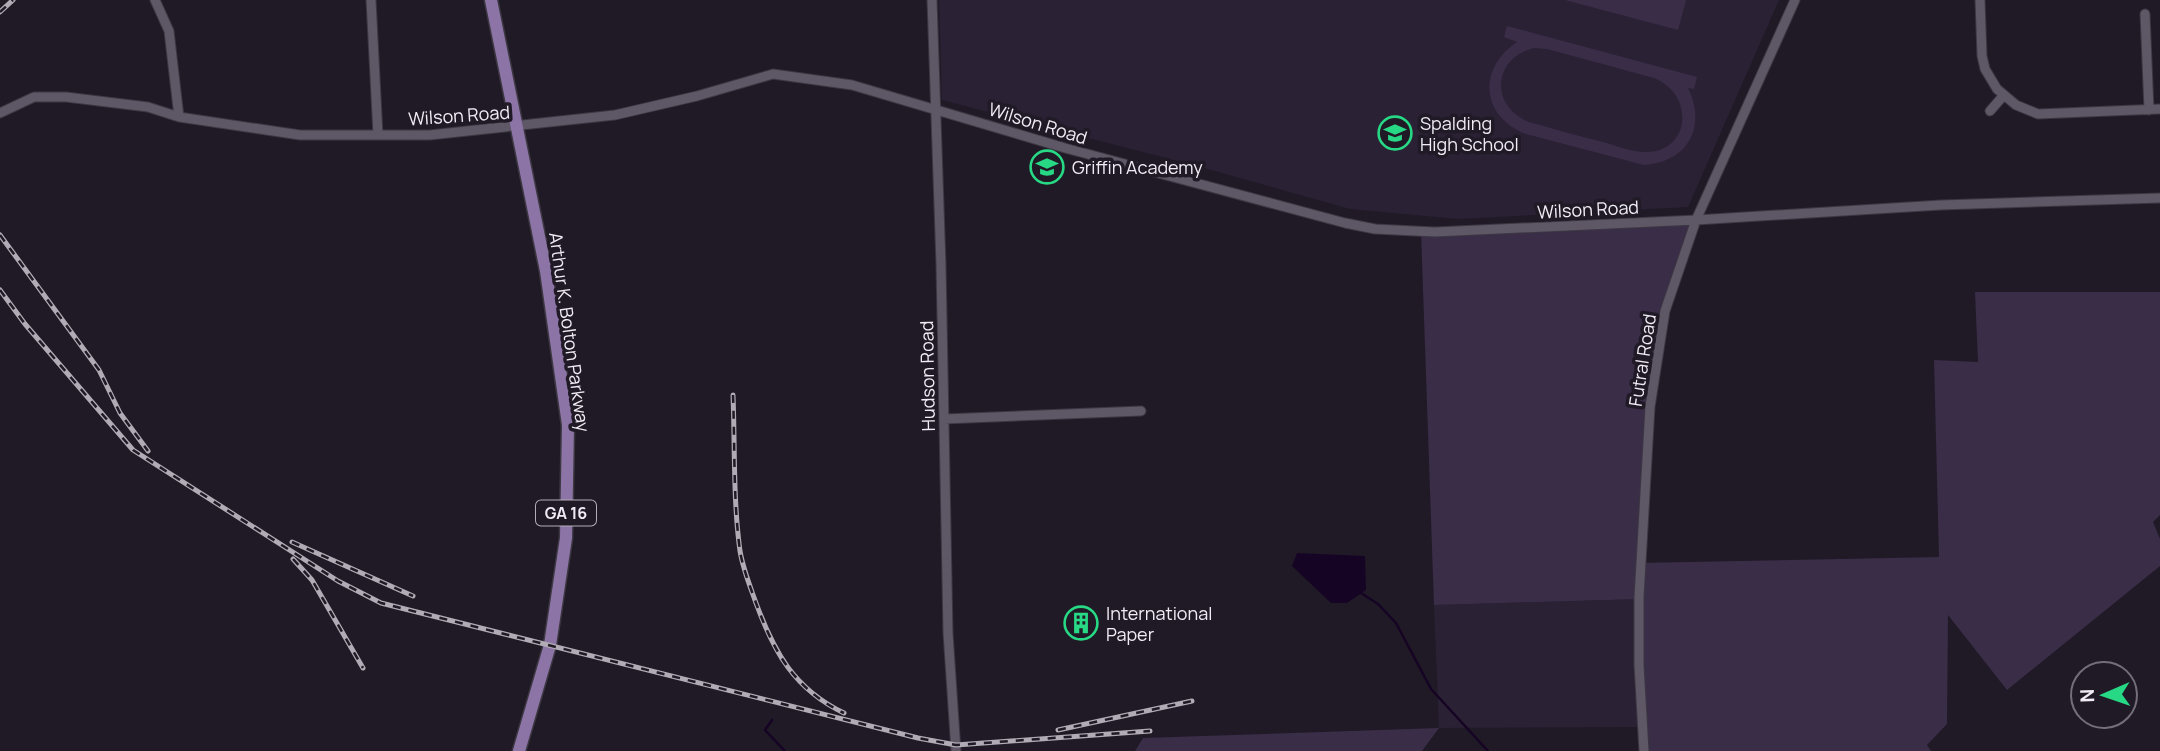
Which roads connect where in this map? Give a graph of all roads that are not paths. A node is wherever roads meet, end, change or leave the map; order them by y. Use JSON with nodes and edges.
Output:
{"nodes":[{"id":1,"x":155,"y":0,"type":"edge"},
{"id":2,"x":371,"y":0,"type":"edge"},
{"id":3,"x":492,"y":0,"type":"edge"},
{"id":4,"x":932,"y":0,"type":"edge"},
{"id":5,"x":1795,"y":0,"type":"edge"},
{"id":6,"x":1980,"y":0,"type":"edge"},
{"id":7,"x":2146,"y":14,"type":"dead end"},
{"id":8,"x":2004,"y":94,"type":"junction"},
{"id":9,"x":935,"y":108,"type":"junction"},
{"id":10,"x":2160,"y":109,"type":"edge"},
{"id":11,"x":2150,"y":110,"type":"junction"},
{"id":12,"x":1990,"y":111,"type":"dead end"},
{"id":13,"x":0,"y":113,"type":"edge"},
{"id":14,"x":178,"y":117,"type":"junction"},
{"id":15,"x":517,"y":127,"type":"junction"},
{"id":16,"x":378,"y":135,"type":"junction"},
{"id":17,"x":2160,"y":198,"type":"edge"},
{"id":18,"x":1696,"y":220,"type":"junction"},
{"id":19,"x":1141,"y":411,"type":"dead end"},
{"id":20,"x":944,"y":419,"type":"junction"},
{"id":21,"x":519,"y":751,"type":"edge"},
{"id":22,"x":956,"y":751,"type":"edge"},
{"id":23,"x":1644,"y":751,"type":"edge"}],
"edges":[{"from":1,"to":14,"type":"street"},
{"from":2,"to":16,"type":"street"},
{"from":3,"to":15,"type":"main road","name":"Arthur K. Bolton Parkway","number":"GA 16"},
{"from":4,"to":9,"type":"street","name":"Hudson Road"},
{"from":5,"to":18,"type":"street","name":"Futral Road"},
{"from":6,"to":8,"type":"street"},
{"from":7,"to":11,"type":"street"},
{"from":8,"to":11,"type":"street"},
{"from":8,"to":12,"type":"street"},
{"from":9,"to":15,"type":"street","name":"Wilson Road"},
{"from":9,"to":18,"type":"street","name":"Wilson Road"},
{"from":9,"to":20,"type":"street","name":"Hudson Road"},
{"from":10,"to":11,"type":"street"},
{"from":13,"to":14,"type":"street","name":"Wilson Road"},
{"from":14,"to":16,"type":"street","name":"Wilson Road"},
{"from":15,"to":16,"type":"street","name":"Wilson Road"},
{"from":15,"to":21,"type":"main road","name":"Arthur K. Bolton Parkway","number":"GA 16"},
{"from":17,"to":18,"type":"street","name":"Wilson Road"},
{"from":18,"to":23,"type":"street","name":"Futral Road"},
{"from":19,"to":20,"type":"street"},
{"from":20,"to":22,"type":"street","name":"Hudson Road"}]}
